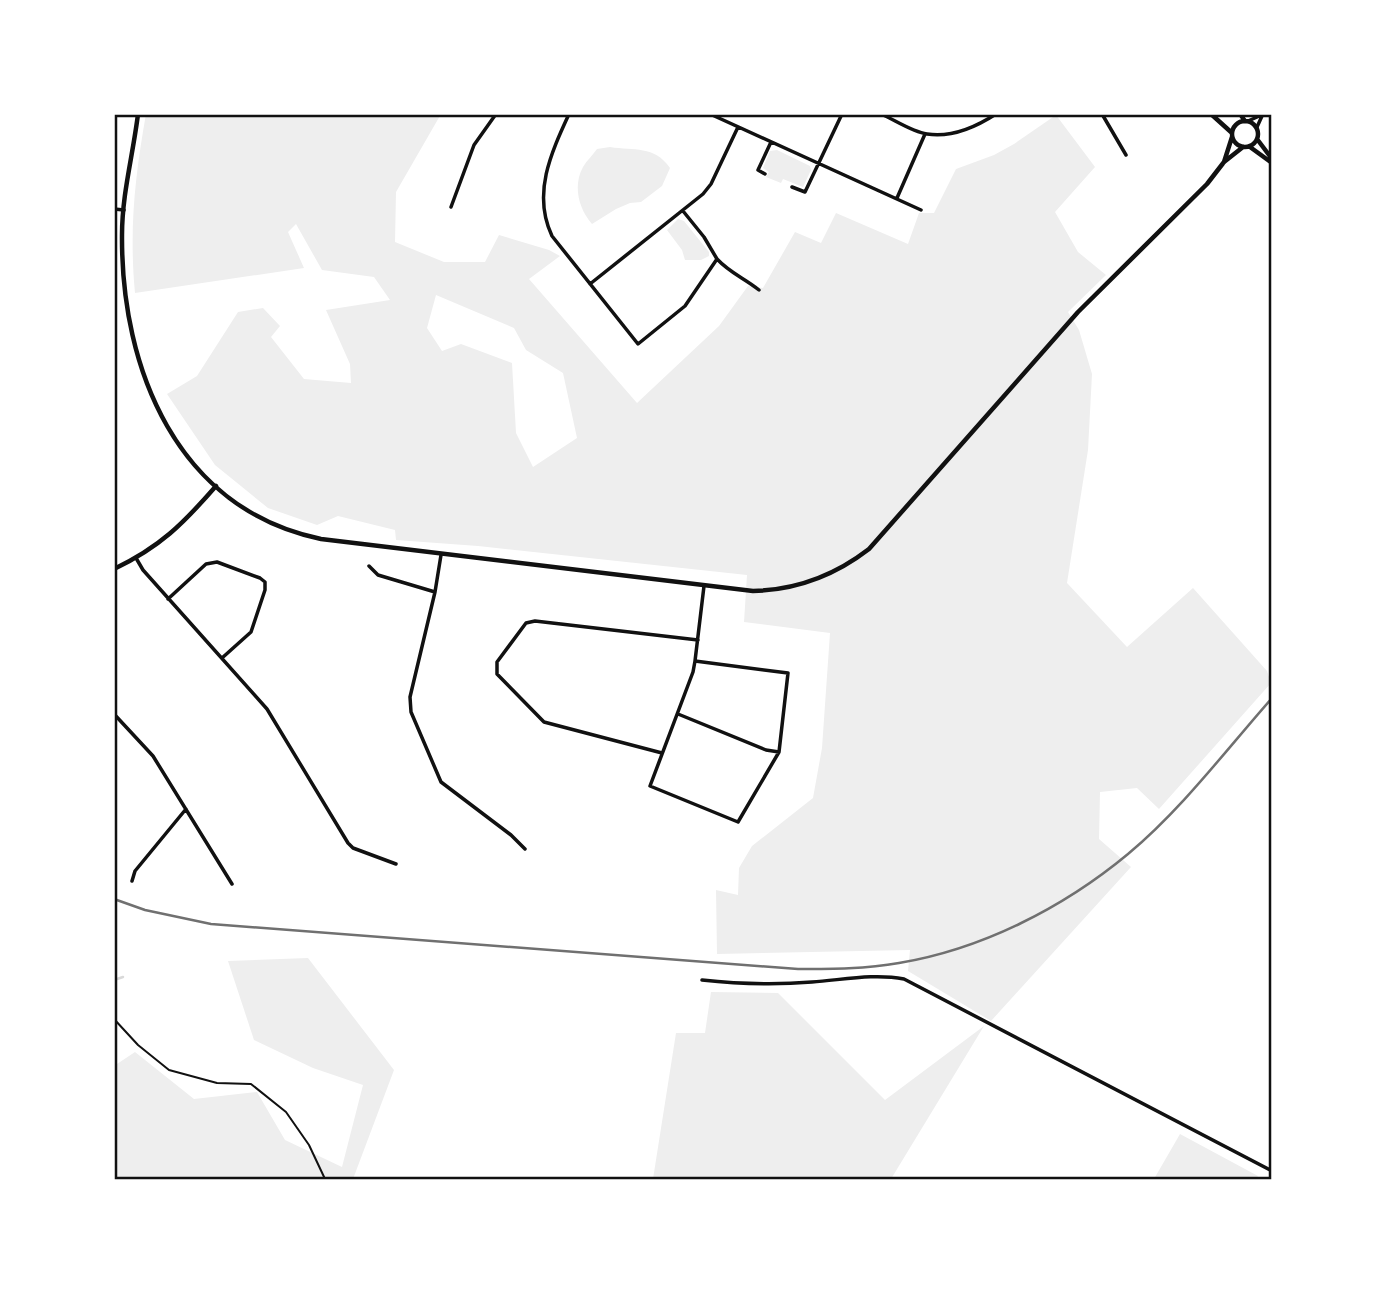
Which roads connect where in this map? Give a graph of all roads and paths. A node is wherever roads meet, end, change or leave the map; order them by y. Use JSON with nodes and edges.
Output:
{"nodes":[{"id":1,"x":138,"y":114,"type":"edge"},
{"id":2,"x":496,"y":114,"type":"edge"},
{"id":3,"x":569,"y":114,"type":"edge"},
{"id":4,"x":710,"y":114,"type":"edge"},
{"id":5,"x":842,"y":114,"type":"edge"},
{"id":6,"x":881,"y":114,"type":"edge"},
{"id":7,"x":996,"y":114,"type":"edge"},
{"id":8,"x":1102,"y":114,"type":"edge"},
{"id":9,"x":1211,"y":114,"type":"edge"},
{"id":10,"x":1240,"y":114,"type":"edge"},
{"id":11,"x":1264,"y":114,"type":"edge"},
{"id":12,"x":1246,"y":121,"type":"junction"},
{"id":13,"x":738,"y":127,"type":"junction"},
{"id":14,"x":1256,"y":127,"type":"junction"},
{"id":15,"x":926,"y":134,"type":"junction"},
{"id":16,"x":1232,"y":135,"type":"junction"},
{"id":17,"x":1257,"y":139,"type":"junction"},
{"id":18,"x":771,"y":142,"type":"junction"},
{"id":19,"x":1246,"y":147,"type":"junction"},
{"id":20,"x":1126,"y":155,"type":"dead end"},
{"id":21,"x":1272,"y":161,"type":"edge"},
{"id":22,"x":1224,"y":162,"type":"junction"},
{"id":23,"x":819,"y":164,"type":"junction"},
{"id":24,"x":765,"y":174,"type":"dead end"},
{"id":25,"x":792,"y":187,"type":"dead end"},
{"id":26,"x":897,"y":198,"type":"junction"},
{"id":27,"x":451,"y":207,"type":"dead end"},
{"id":28,"x":114,"y":209,"type":"edge"},
{"id":29,"x":124,"y":210,"type":"junction"},
{"id":30,"x":921,"y":210,"type":"dead end"},
{"id":31,"x":682,"y":211,"type":"junction"},
{"id":32,"x":717,"y":259,"type":"junction"},
{"id":33,"x":590,"y":284,"type":"junction"},
{"id":34,"x":759,"y":290,"type":"dead end"},
{"id":35,"x":216,"y":486,"type":"junction"},
{"id":36,"x":441,"y":555,"type":"junction"},
{"id":37,"x":136,"y":558,"type":"junction"},
{"id":38,"x":369,"y":566,"type":"dead end"},
{"id":39,"x":114,"y":569,"type":"edge"},
{"id":40,"x":704,"y":586,"type":"junction"},
{"id":41,"x":435,"y":592,"type":"junction"},
{"id":42,"x":168,"y":599,"type":"junction"},
{"id":43,"x":698,"y":640,"type":"junction"},
{"id":44,"x":222,"y":658,"type":"junction"},
{"id":45,"x":695,"y":661,"type":"junction"},
{"id":46,"x":678,"y":713,"type":"junction"},
{"id":47,"x":114,"y":714,"type":"edge"},
{"id":48,"x":779,"y":752,"type":"junction"},
{"id":49,"x":662,"y":753,"type":"junction"},
{"id":50,"x":186,"y":809,"type":"junction"},
{"id":51,"x":525,"y":849,"type":"dead end"},
{"id":52,"x":396,"y":864,"type":"dead end"},
{"id":53,"x":132,"y":881,"type":"dead end"},
{"id":54,"x":232,"y":884,"type":"dead end"},
{"id":55,"x":702,"y":980,"type":"dead end"},
{"id":56,"x":114,"y":1019,"type":"edge"},
{"id":57,"x":1272,"y":1171,"type":"edge"},
{"id":58,"x":324,"y":1179,"type":"edge"}],
"edges":[{"from":1,"to":29,"type":"main road"},
{"from":2,"to":27,"type":"street"},
{"from":3,"to":33,"type":"street"},
{"from":4,"to":13,"type":"street"},
{"from":5,"to":23,"type":"street"},
{"from":6,"to":15,"type":"street"},
{"from":7,"to":15,"type":"street"},
{"from":8,"to":20,"type":"street"},
{"from":9,"to":16,"type":"main road"},
{"from":10,"to":12,"type":"main road"},
{"from":11,"to":12,"type":"street"},
{"from":11,"to":14,"type":"street"},
{"from":12,"to":14,"type":"main road"},
{"from":12,"to":16,"type":"main road"},
{"from":13,"to":18,"type":"street"},
{"from":13,"to":31,"type":"street"},
{"from":14,"to":17,"type":"main road"},
{"from":15,"to":26,"type":"street"},
{"from":16,"to":19,"type":"main road"},
{"from":16,"to":22,"type":"main road"},
{"from":17,"to":19,"type":"main road"},
{"from":17,"to":21,"type":"main road"},
{"from":18,"to":23,"type":"street"},
{"from":18,"to":24,"type":"street"},
{"from":19,"to":21,"type":"main road"},
{"from":19,"to":22,"type":"main road"},
{"from":22,"to":40,"type":"main road"},
{"from":23,"to":25,"type":"street"},
{"from":23,"to":26,"type":"street"},
{"from":26,"to":30,"type":"street"},
{"from":28,"to":29,"type":"street"},
{"from":29,"to":35,"type":"main road"},
{"from":31,"to":32,"type":"street"},
{"from":31,"to":33,"type":"street"},
{"from":32,"to":33,"type":"street"},
{"from":32,"to":34,"type":"street"},
{"from":35,"to":36,"type":"main road"},
{"from":35,"to":37,"type":"main road"},
{"from":36,"to":40,"type":"main road"},
{"from":36,"to":41,"type":"street"},
{"from":37,"to":39,"type":"main road"},
{"from":37,"to":42,"type":"street"},
{"from":38,"to":41,"type":"street"},
{"from":40,"to":43,"type":"street"},
{"from":41,"to":51,"type":"street"},
{"from":42,"to":44,"type":"street"},
{"from":42,"to":44,"type":"street"},
{"from":43,"to":45,"type":"street"},
{"from":43,"to":49,"type":"street"},
{"from":44,"to":52,"type":"street"},
{"from":45,"to":46,"type":"street"},
{"from":45,"to":48,"type":"street"},
{"from":46,"to":48,"type":"street"},
{"from":46,"to":49,"type":"street"},
{"from":47,"to":50,"type":"street"},
{"from":48,"to":49,"type":"street"},
{"from":50,"to":53,"type":"street"},
{"from":50,"to":54,"type":"street"},
{"from":55,"to":57,"type":"street"},
{"from":56,"to":58,"type":"path"}]}
